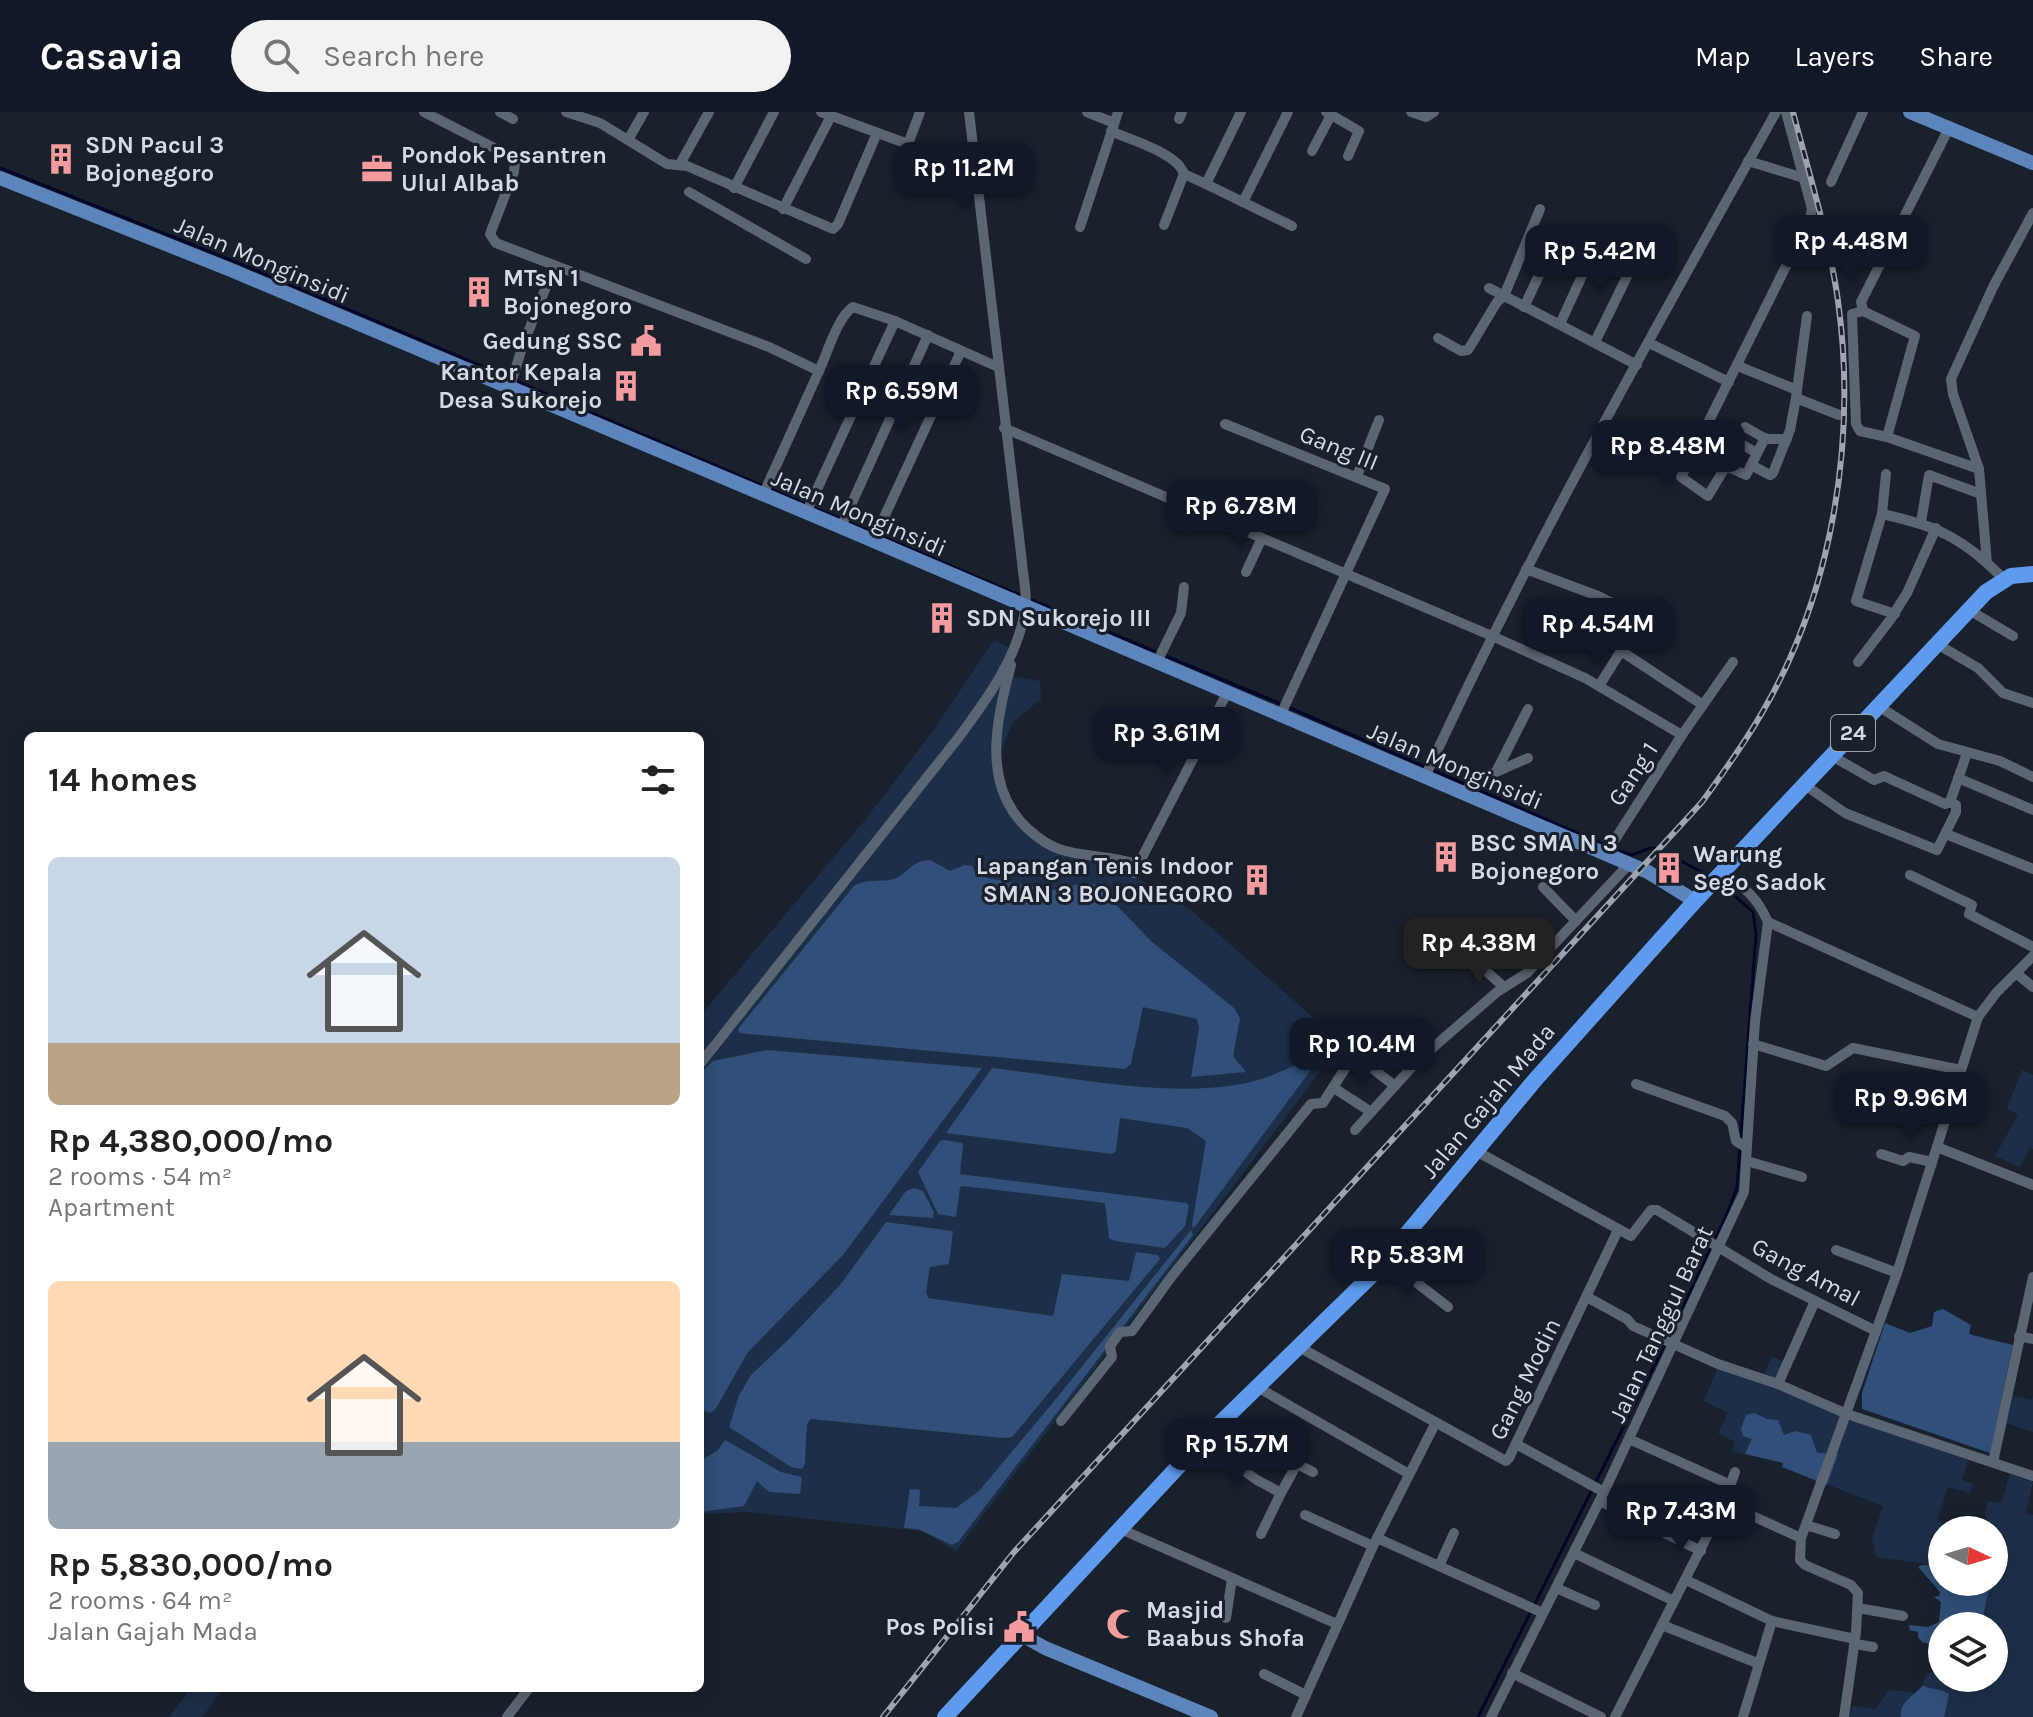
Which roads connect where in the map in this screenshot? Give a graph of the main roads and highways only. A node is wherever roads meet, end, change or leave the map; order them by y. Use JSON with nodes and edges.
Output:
{"nodes":[{"id":1,"x":1910,"y":112,"type":"edge"},
{"id":2,"x":1934,"y":116,"type":"edge"},
{"id":3,"x":2033,"y":163,"type":"edge"},
{"id":4,"x":0,"y":178,"type":"edge"},
{"id":5,"x":2033,"y":565,"type":"edge"},
{"id":6,"x":1997,"y":572,"type":"junction"},
{"id":7,"x":2033,"y":574,"type":"edge"},
{"id":8,"x":1695,"y":901,"type":"junction"},
{"id":9,"x":1020,"y":1634,"type":"junction"},
{"id":10,"x":945,"y":1717,"type":"edge"},
{"id":11,"x":1211,"y":1717,"type":"edge"}],
"edges":[{"from":1,"to":2,"type":"main road"},
{"from":2,"to":3,"type":"main road"},
{"from":4,"to":8,"type":"main road","name":"Jalan Monginsidi"},
{"from":5,"to":6,"type":"highway","name":"Jalan Gajah Mada","number":"24"},
{"from":6,"to":7,"type":"highway","name":"Jalan Gajah Mada","number":"24"},
{"from":6,"to":8,"type":"highway","name":"Jalan Gajah Mada","number":"24"},
{"from":8,"to":9,"type":"highway","name":"Jalan Gajah Mada","number":"24"},
{"from":9,"to":10,"type":"highway","number":"24"},
{"from":9,"to":11,"type":"main road"}]}
